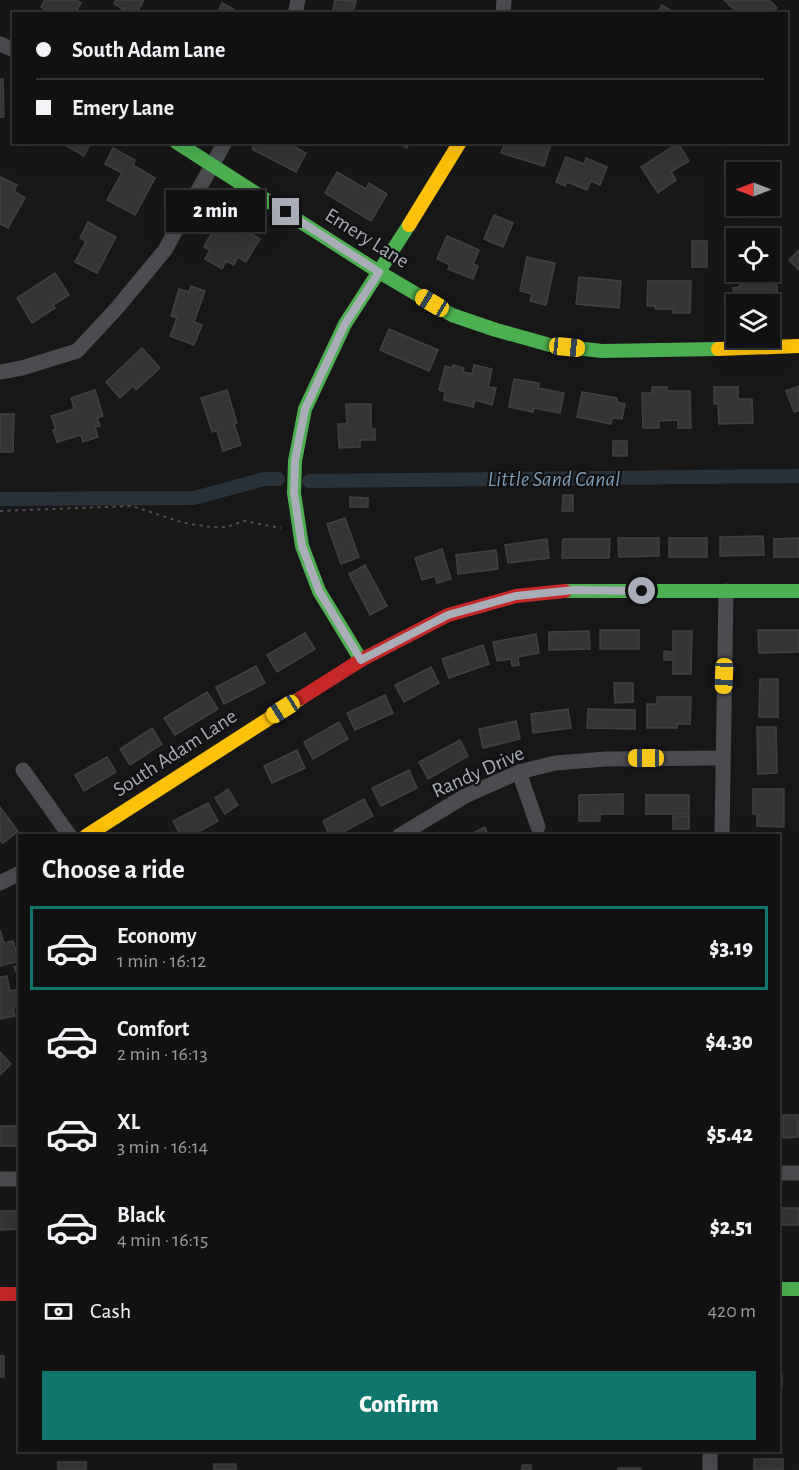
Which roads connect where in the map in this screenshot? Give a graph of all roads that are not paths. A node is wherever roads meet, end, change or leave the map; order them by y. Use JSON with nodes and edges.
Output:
{"nodes":[{"id":1,"x":179,"y":144,"type":"edge"},
{"id":2,"x":224,"y":144,"type":"edge"},
{"id":3,"x":459,"y":144,"type":"edge"},
{"id":4,"x":212,"y":164,"type":"junction"},
{"id":5,"x":379,"y":272,"type":"junction"},
{"id":6,"x":799,"y":345,"type":"edge"},
{"id":7,"x":0,"y":372,"type":"edge"},
{"id":8,"x":726,"y":591,"type":"junction"},
{"id":9,"x":799,"y":591,"type":"edge"},
{"id":10,"x":361,"y":660,"type":"junction"},
{"id":11,"x":722,"y":758,"type":"junction"},
{"id":12,"x":23,"y":770,"type":"dead end"},
{"id":13,"x":519,"y":772,"type":"junction"},
{"id":14,"x":538,"y":827,"type":"dead end"},
{"id":15,"x":69,"y":834,"type":"edge"},
{"id":16,"x":89,"y":834,"type":"edge"},
{"id":17,"x":402,"y":834,"type":"edge"},
{"id":18,"x":722,"y":834,"type":"edge"},
{"id":19,"x":18,"y":874,"type":"edge"},
{"id":20,"x":0,"y":883,"type":"edge"},
{"id":21,"x":780,"y":1173,"type":"edge"},
{"id":22,"x":799,"y":1173,"type":"edge"},
{"id":23,"x":0,"y":1179,"type":"edge"},
{"id":24,"x":18,"y":1179,"type":"edge"},
{"id":25,"x":780,"y":1289,"type":"edge"},
{"id":26,"x":799,"y":1289,"type":"edge"},
{"id":27,"x":0,"y":1294,"type":"edge"},
{"id":28,"x":18,"y":1294,"type":"edge"},
{"id":29,"x":710,"y":1452,"type":"edge"},
{"id":30,"x":710,"y":1470,"type":"edge"}],
"edges":[{"from":1,"to":4,"type":"street","name":"Emery Lane"},
{"from":2,"to":4,"type":"street"},
{"from":3,"to":5,"type":"street"},
{"from":4,"to":5,"type":"street","name":"Emery Lane"},
{"from":4,"to":7,"type":"street"},
{"from":5,"to":6,"type":"street","name":"Emery Lane"},
{"from":5,"to":10,"type":"street"},
{"from":8,"to":9,"type":"street","name":"South Adam Lane"},
{"from":8,"to":10,"type":"street","name":"South Adam Lane"},
{"from":8,"to":11,"type":"street"},
{"from":10,"to":16,"type":"street","name":"South Adam Lane"},
{"from":11,"to":13,"type":"street","name":"Randy Drive"},
{"from":11,"to":18,"type":"street"},
{"from":12,"to":15,"type":"street"},
{"from":13,"to":14,"type":"street"},
{"from":13,"to":17,"type":"street","name":"Randy Drive"},
{"from":19,"to":20,"type":"street"},
{"from":21,"to":22,"type":"street"},
{"from":23,"to":24,"type":"street"},
{"from":25,"to":26,"type":"street"},
{"from":27,"to":28,"type":"street"},
{"from":29,"to":30,"type":"street"}]}
